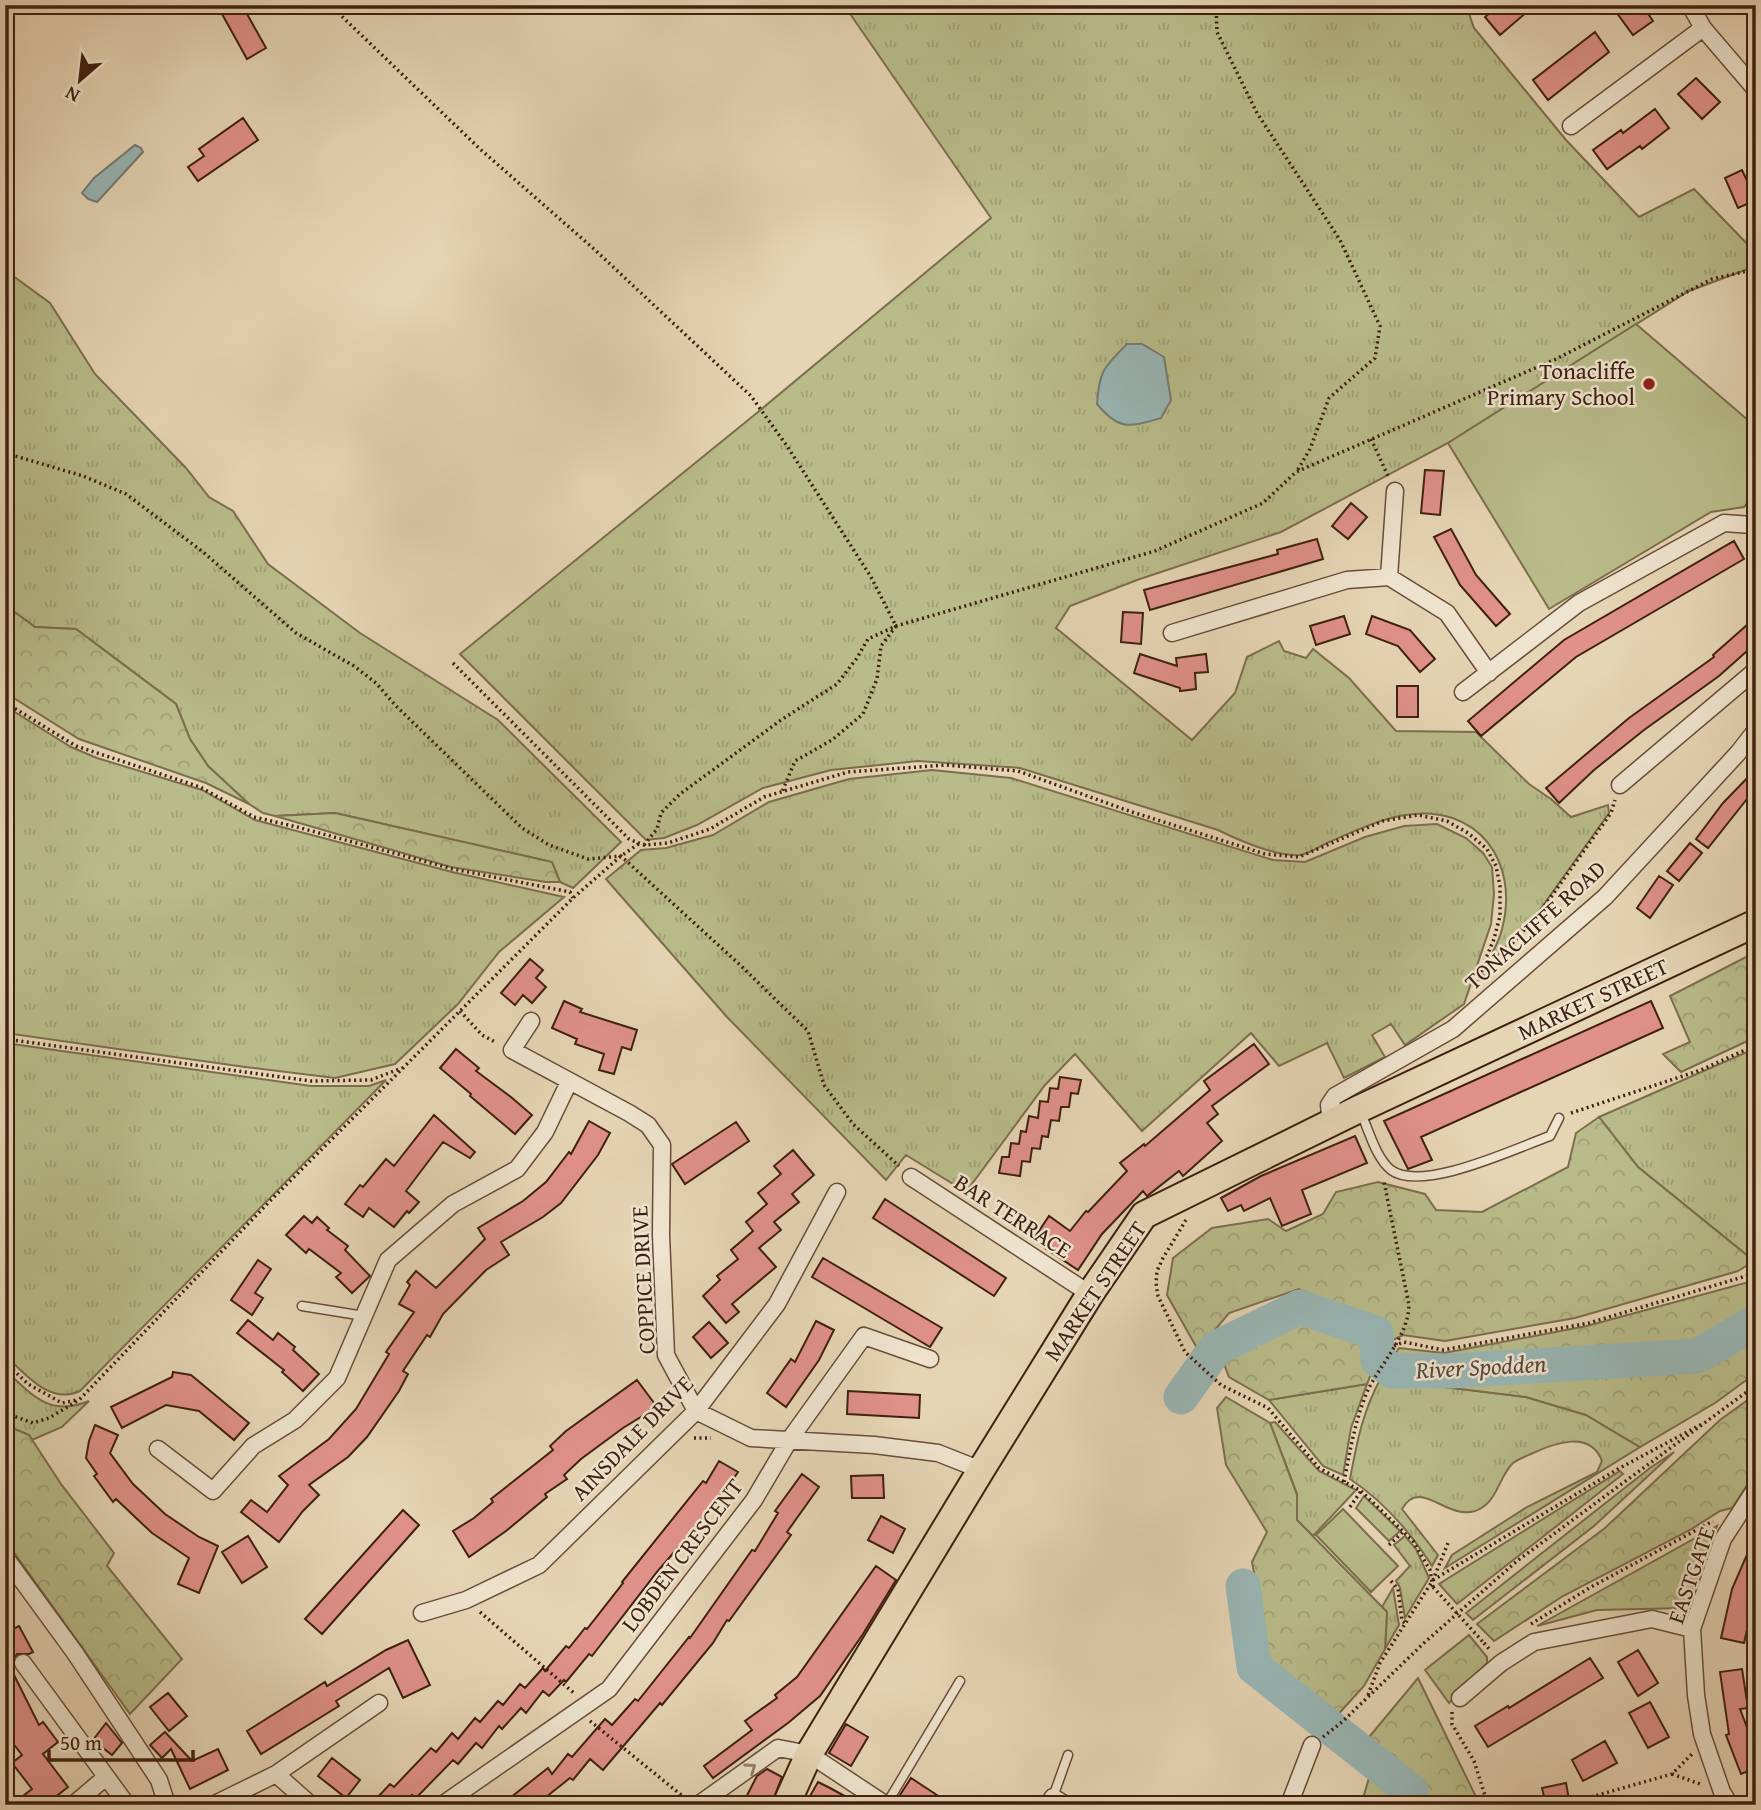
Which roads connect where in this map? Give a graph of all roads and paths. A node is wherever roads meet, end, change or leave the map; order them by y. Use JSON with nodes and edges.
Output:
{"nodes":[{"id":1,"x":330,"y":5,"type":"edge"},
{"id":2,"x":1216,"y":5,"type":"edge"},
{"id":3,"x":1690,"y":5,"type":"edge"},
{"id":4,"x":1703,"y":28,"type":"junction"},
{"id":5,"x":1756,"y":90,"type":"edge"},
{"id":6,"x":1571,"y":126,"type":"dead end"},
{"id":7,"x":1756,"y":269,"type":"edge"},
{"id":8,"x":1371,"y":439,"type":"junction"},
{"id":9,"x":5,"y":453,"type":"edge"},
{"id":10,"x":1296,"y":472,"type":"junction"},
{"id":11,"x":1395,"y":491,"type":"joint"},
{"id":12,"x":1756,"y":530,"type":"edge"},
{"id":13,"x":1389,"y":577,"type":"junction"},
{"id":14,"x":896,"y":626,"type":"junction"},
{"id":15,"x":1172,"y":633,"type":"dead end"},
{"id":16,"x":453,"y":663,"type":"dead end"},
{"id":17,"x":1756,"y":670,"type":"edge"},
{"id":18,"x":1489,"y":673,"type":"junction"},
{"id":19,"x":1463,"y":692,"type":"dead end"},
{"id":20,"x":5,"y":704,"type":"edge"},
{"id":21,"x":1756,"y":730,"type":"edge"},
{"id":22,"x":1620,"y":785,"type":"joint"},
{"id":23,"x":782,"y":792,"type":"junction"},
{"id":24,"x":642,"y":844,"type":"junction"},
{"id":25,"x":621,"y":856,"type":"junction"},
{"id":26,"x":573,"y":898,"type":"junction"},
{"id":27,"x":1756,"y":923,"type":"edge"},
{"id":28,"x":1476,"y":983,"type":"junction"},
{"id":29,"x":1476,"y":1009,"type":"junction"},
{"id":30,"x":460,"y":1011,"type":"junction"},
{"id":31,"x":531,"y":1021,"type":"dead end"},
{"id":32,"x":5,"y":1039,"type":"edge"},
{"id":33,"x":1756,"y":1045,"type":"edge"},
{"id":34,"x":512,"y":1050,"type":"junction"},
{"id":35,"x":404,"y":1067,"type":"junction"},
{"id":36,"x":569,"y":1083,"type":"junction"},
{"id":37,"x":1360,"y":1109,"type":"junction"},
{"id":38,"x":1559,"y":1118,"type":"joint"},
{"id":39,"x":1331,"y":1124,"type":"junction"},
{"id":40,"x":1383,"y":1161,"type":"junction"},
{"id":41,"x":911,"y":1177,"type":"joint"},
{"id":42,"x":837,"y":1192,"type":"dead end"},
{"id":43,"x":1186,"y":1195,"type":"junction"},
{"id":44,"x":1756,"y":1273,"type":"edge"},
{"id":45,"x":1090,"y":1294,"type":"junction"},
{"id":46,"x":302,"y":1306,"type":"dead end"},
{"id":47,"x":363,"y":1316,"type":"junction"},
{"id":48,"x":1394,"y":1346,"type":"junction"},
{"id":49,"x":930,"y":1359,"type":"dead end"},
{"id":50,"x":5,"y":1362,"type":"edge"},
{"id":51,"x":1756,"y":1385,"type":"edge"},
{"id":52,"x":79,"y":1400,"type":"junction"},
{"id":53,"x":696,"y":1411,"type":"junction"},
{"id":54,"x":5,"y":1413,"type":"edge"},
{"id":55,"x":1716,"y":1416,"type":"junction"},
{"id":56,"x":790,"y":1439,"type":"junction"},
{"id":57,"x":158,"y":1449,"type":"dead end"},
{"id":58,"x":981,"y":1470,"type":"junction"},
{"id":59,"x":1344,"y":1482,"type":"junction"},
{"id":60,"x":1756,"y":1488,"type":"edge"},
{"id":61,"x":1361,"y":1491,"type":"junction"},
{"id":62,"x":1350,"y":1507,"type":"dead end"},
{"id":63,"x":1737,"y":1517,"type":"junction"},
{"id":64,"x":1403,"y":1532,"type":"junction"},
{"id":65,"x":1448,"y":1543,"type":"dead end"},
{"id":66,"x":1389,"y":1545,"type":"dead end"},
{"id":67,"x":5,"y":1557,"type":"edge"},
{"id":68,"x":1433,"y":1580,"type":"junction"},
{"id":69,"x":1391,"y":1581,"type":"dead end"},
{"id":70,"x":466,"y":1600,"type":"junction"},
{"id":71,"x":422,"y":1613,"type":"dead end"},
{"id":72,"x":1405,"y":1623,"type":"junction"},
{"id":73,"x":1692,"y":1629,"type":"junction"},
{"id":74,"x":1523,"y":1630,"type":"dead end"},
{"id":75,"x":1484,"y":1643,"type":"dead end"},
{"id":76,"x":23,"y":1663,"type":"dead end"},
{"id":77,"x":960,"y":1681,"type":"dead end"},
{"id":78,"x":1368,"y":1697,"type":"junction"},
{"id":79,"x":1460,"y":1698,"type":"joint"},
{"id":80,"x":379,"y":1703,"type":"dead end"},
{"id":81,"x":583,"y":1708,"type":"junction"},
{"id":82,"x":1342,"y":1722,"type":"dead end"},
{"id":83,"x":1705,"y":1742,"type":"junction"},
{"id":84,"x":1312,"y":1745,"type":"dead end"},
{"id":85,"x":809,"y":1754,"type":"junction"},
{"id":86,"x":1068,"y":1755,"type":"dead end"},
{"id":87,"x":276,"y":1774,"type":"junction"},
{"id":88,"x":1672,"y":1774,"type":"junction"},
{"id":89,"x":106,"y":1777,"type":"junction"},
{"id":90,"x":1726,"y":1799,"type":"edge"},
{"id":91,"x":1056,"y":1802,"type":"edge"},
{"id":92,"x":1570,"y":1802,"type":"dead end"},
{"id":93,"x":74,"y":1805,"type":"edge"},
{"id":94,"x":127,"y":1805,"type":"edge"},
{"id":95,"x":167,"y":1805,"type":"edge"},
{"id":96,"x":213,"y":1805,"type":"edge"},
{"id":97,"x":311,"y":1805,"type":"edge"},
{"id":98,"x":442,"y":1805,"type":"edge"},
{"id":99,"x":695,"y":1805,"type":"edge"},
{"id":100,"x":786,"y":1805,"type":"edge"},
{"id":101,"x":886,"y":1805,"type":"edge"},
{"id":102,"x":1289,"y":1805,"type":"edge"},
{"id":103,"x":1488,"y":1805,"type":"edge"}],
"edges":[{"from":1,"to":14,"type":"path"},
{"from":2,"to":10,"type":"path"},
{"from":3,"to":4,"type":"street"},
{"from":4,"to":5,"type":"street"},
{"from":4,"to":6,"type":"street"},
{"from":7,"to":8,"type":"path"},
{"from":8,"to":10,"type":"path"},
{"from":8,"to":11,"type":"path"},
{"from":9,"to":25,"type":"path"},
{"from":10,"to":14,"type":"path"},
{"from":11,"to":13,"type":"street"},
{"from":12,"to":18,"type":"street"},
{"from":13,"to":15,"type":"street"},
{"from":13,"to":18,"type":"street"},
{"from":14,"to":23,"type":"path"},
{"from":14,"to":24,"type":"path"},
{"from":16,"to":24,"type":"path"},
{"from":17,"to":22,"type":"street"},
{"from":18,"to":19,"type":"street"},
{"from":20,"to":26,"type":"path"},
{"from":21,"to":29,"type":"street","name":"TONACLIFFE ROAD"},
{"from":22,"to":28,"type":"path"},
{"from":23,"to":24,"type":"path"},
{"from":23,"to":28,"type":"path"},
{"from":24,"to":25,"type":"path"},
{"from":25,"to":26,"type":"path"},
{"from":25,"to":41,"type":"path"},
{"from":26,"to":30,"type":"path"},
{"from":27,"to":37,"type":"main road","name":"MARKET STREET"},
{"from":28,"to":29,"type":"path"},
{"from":29,"to":39,"type":"street","name":"TONACLIFFE ROAD"},
{"from":30,"to":34,"type":"path"},
{"from":30,"to":35,"type":"path"},
{"from":31,"to":34,"type":"street"},
{"from":32,"to":35,"type":"path"},
{"from":33,"to":38,"type":"path"},
{"from":34,"to":36,"type":"street","name":"COPPICE DRIVE"},
{"from":35,"to":52,"type":"path"},
{"from":36,"to":47,"type":"street"},
{"from":36,"to":53,"type":"street","name":"COPPICE DRIVE"},
{"from":37,"to":39,"type":"main road","name":"MARKET STREET"},
{"from":37,"to":40,"type":"lane"},
{"from":38,"to":40,"type":"lane"},
{"from":39,"to":43,"type":"main road","name":"MARKET STREET"},
{"from":40,"to":48,"type":"path"},
{"from":41,"to":45,"type":"street","name":"BAR TERRACE"},
{"from":42,"to":53,"type":"street","name":"AINSDALE DRIVE"},
{"from":43,"to":45,"type":"main road","name":"MARKET STREET"},
{"from":43,"to":59,"type":"path"},
{"from":44,"to":48,"type":"path"},
{"from":45,"to":58,"type":"main road","name":"MARKET STREET"},
{"from":46,"to":47,"type":"lane"},
{"from":47,"to":57,"type":"street"},
{"from":48,"to":59,"type":"path"},
{"from":49,"to":56,"type":"street","name":"LOBDEN CRESCENT"},
{"from":50,"to":52,"type":"path"},
{"from":51,"to":55,"type":"path"},
{"from":52,"to":54,"type":"path"},
{"from":53,"to":56,"type":"street"},
{"from":53,"to":70,"type":"street","name":"AINSDALE DRIVE"},
{"from":55,"to":68,"type":"path"},
{"from":55,"to":78,"type":"path"},
{"from":56,"to":58,"type":"street"},
{"from":56,"to":81,"type":"street","name":"LOBDEN CRESCENT"},
{"from":58,"to":85,"type":"main road","name":"MARKET STREET"},
{"from":59,"to":61,"type":"path"},
{"from":60,"to":63,"type":"street","name":"EASTGATE"},
{"from":61,"to":62,"type":"path"},
{"from":61,"to":64,"type":"path"},
{"from":63,"to":73,"type":"street","name":"EASTGATE"},
{"from":63,"to":74,"type":"path"},
{"from":64,"to":66,"type":"path"},
{"from":64,"to":68,"type":"path"},
{"from":65,"to":68,"type":"path"},
{"from":67,"to":95,"type":"street"},
{"from":68,"to":72,"type":"path"},
{"from":68,"to":75,"type":"path","bridge":true},
{"from":69,"to":72,"type":"path"},
{"from":70,"to":71,"type":"street","name":"AINSDALE DRIVE"},
{"from":70,"to":81,"type":"path"},
{"from":72,"to":78,"type":"path"},
{"from":73,"to":79,"type":"street"},
{"from":73,"to":83,"type":"street","name":"EASTGATE"},
{"from":76,"to":89,"type":"street"},
{"from":77,"to":101,"type":"lane"},
{"from":78,"to":82,"type":"path"},
{"from":79,"to":103,"type":"path"},
{"from":80,"to":87,"type":"street"},
{"from":81,"to":98,"type":"street","name":"LOBDEN CRESCENT"},
{"from":81,"to":99,"type":"path"},
{"from":83,"to":88,"type":"path"},
{"from":83,"to":90,"type":"street","name":"EASTGATE"},
{"from":84,"to":102,"type":"street"},
{"from":99,"to":85,"type":"street","one_way":true},
{"from":85,"to":100,"type":"main road","name":"MARKET STREET"},
{"from":85,"to":101,"type":"street"},
{"from":86,"to":91,"type":"lane"},
{"from":87,"to":96,"type":"street"},
{"from":87,"to":97,"type":"street"},
{"from":88,"to":90,"type":"path"},
{"from":88,"to":92,"type":"path"},
{"from":89,"to":93,"type":"street"},
{"from":89,"to":94,"type":"street"}]}
